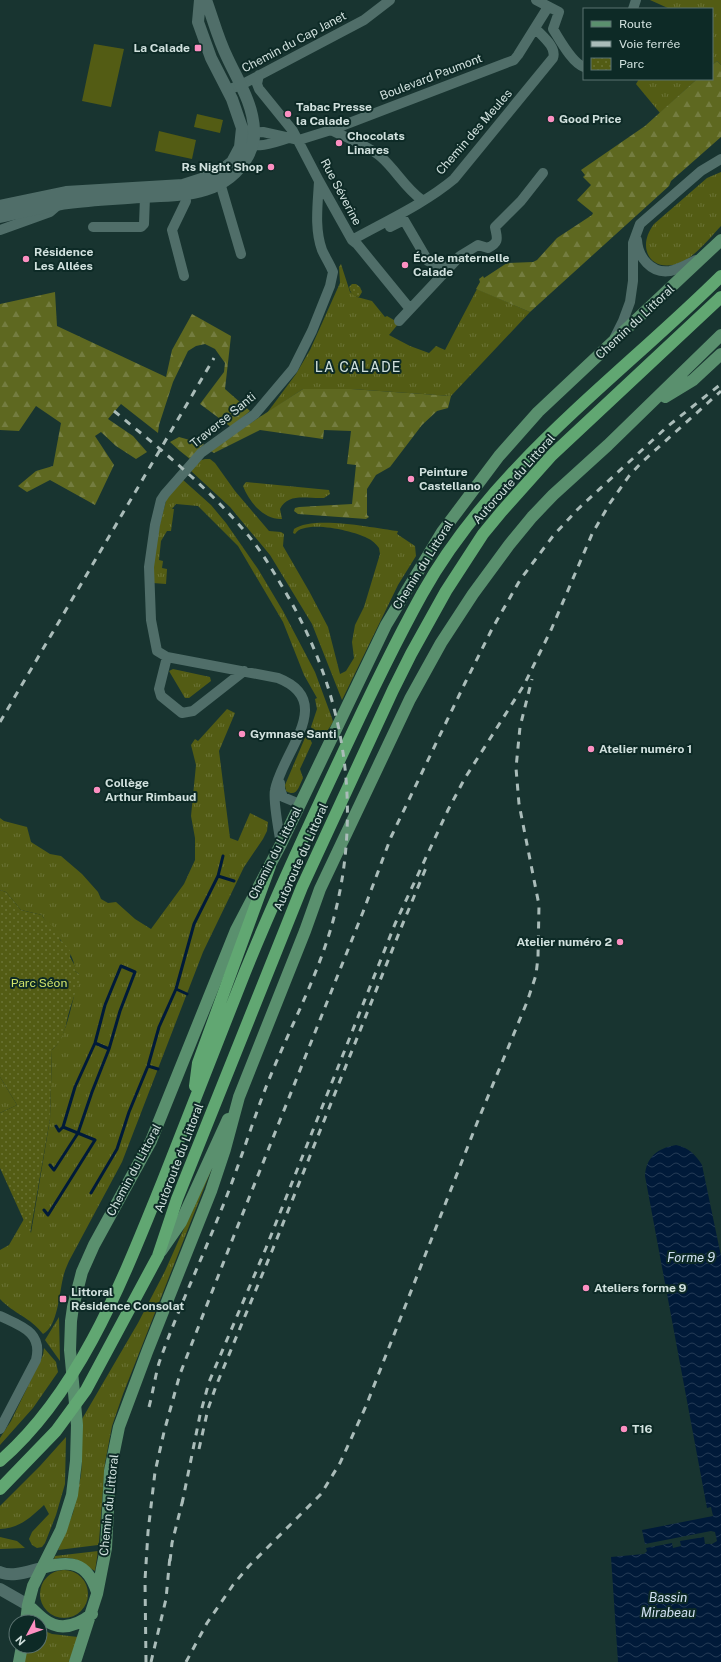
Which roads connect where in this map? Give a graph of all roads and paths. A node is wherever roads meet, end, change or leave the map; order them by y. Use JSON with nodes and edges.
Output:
{"nodes":[{"id":1,"x":200,"y":0,"type":"edge"},
{"id":2,"x":206,"y":0,"type":"edge"},
{"id":3,"x":390,"y":0,"type":"edge"},
{"id":4,"x":536,"y":0,"type":"edge"},
{"id":5,"x":548,"y":7,"type":"junction"},
{"id":6,"x":535,"y":28,"type":"junction"},
{"id":7,"x":583,"y":67,"type":"edge"},
{"id":8,"x":259,"y":75,"type":"junction"},
{"id":9,"x":241,"y":85,"type":"junction"},
{"id":10,"x":228,"y":90,"type":"junction"},
{"id":11,"x":331,"y":130,"type":"junction"},
{"id":12,"x":254,"y":132,"type":"junction"},
{"id":13,"x":242,"y":138,"type":"junction"},
{"id":14,"x":294,"y":139,"type":"junction"},
{"id":15,"x":252,"y":146,"type":"junction"},
{"id":16,"x":721,"y":159,"type":"edge"},
{"id":17,"x":542,"y":173,"type":"dead end"},
{"id":18,"x":219,"y":179,"type":"junction"},
{"id":19,"x":319,"y":181,"type":"junction"},
{"id":20,"x":184,"y":190,"type":"junction"},
{"id":21,"x":145,"y":197,"type":"junction"},
{"id":22,"x":55,"y":200,"type":"junction"},
{"id":23,"x":422,"y":200,"type":"junction"},
{"id":24,"x":0,"y":206,"type":"edge"},
{"id":25,"x":0,"y":217,"type":"edge"},
{"id":26,"x":93,"y":227,"type":"dead end"},
{"id":27,"x":0,"y":230,"type":"edge"},
{"id":28,"x":636,"y":232,"type":"junction"},
{"id":29,"x":721,"y":240,"type":"edge"},
{"id":30,"x":355,"y":242,"type":"junction"},
{"id":31,"x":242,"y":254,"type":"dead end"},
{"id":32,"x":705,"y":256,"type":"junction"},
{"id":33,"x":454,"y":262,"type":"junction"},
{"id":34,"x":184,"y":276,"type":"dead end"},
{"id":35,"x":721,"y":276,"type":"edge"},
{"id":36,"x":721,"y":298,"type":"edge"},
{"id":37,"x":410,"y":309,"type":"junction"},
{"id":38,"x":399,"y":321,"type":"dead end"},
{"id":39,"x":721,"y":336,"type":"edge"},
{"id":40,"x":605,"y":349,"type":"junction"},
{"id":41,"x":721,"y":354,"type":"edge"},
{"id":42,"x":647,"y":408,"type":"junction"},
{"id":43,"x":167,"y":657,"type":"junction"},
{"id":44,"x":244,"y":671,"type":"junction"},
{"id":45,"x":281,"y":773,"type":"junction"},
{"id":46,"x":300,"y":804,"type":"junction"},
{"id":47,"x":281,"y":844,"type":"junction"},
{"id":48,"x":270,"y":866,"type":"junction"},
{"id":49,"x":239,"y":1097,"type":"junction"},
{"id":50,"x":193,"y":1105,"type":"junction"},
{"id":51,"x":158,"y":1256,"type":"junction"},
{"id":52,"x":0,"y":1316,"type":"edge"},
{"id":53,"x":0,"y":1429,"type":"edge"},
{"id":54,"x":0,"y":1462,"type":"edge"},
{"id":55,"x":0,"y":1489,"type":"edge"},
{"id":56,"x":42,"y":1568,"type":"junction"},
{"id":57,"x":0,"y":1572,"type":"edge"},
{"id":58,"x":0,"y":1589,"type":"edge"},
{"id":59,"x":97,"y":1594,"type":"junction"},
{"id":60,"x":28,"y":1605,"type":"junction"},
{"id":61,"x":27,"y":1614,"type":"edge"},
{"id":62,"x":92,"y":1614,"type":"junction"},
{"id":63,"x":75,"y":1662,"type":"edge"}],
"edges":[{"from":1,"to":10,"type":"street"},
{"from":2,"to":9,"type":"street"},
{"from":3,"to":8,"type":"street","name":"Chemin du Cap Janet"},
{"from":4,"to":5,"type":"street"},
{"from":5,"to":6,"type":"street","name":"Boulevard Paumont"},
{"from":5,"to":7,"type":"street"},
{"from":6,"to":11,"type":"street","name":"Boulevard Paumont"},
{"from":6,"to":23,"type":"street","name":"Chemin des Meules"},
{"from":8,"to":9,"type":"street","name":"Chemin du Cap Janet"},
{"from":8,"to":14,"type":"street","name":"Rue Séverine"},
{"from":9,"to":10,"type":"street","name":"Chemin du Cap Janet"},
{"from":9,"to":12,"type":"street"},
{"from":10,"to":13,"type":"street"},
{"from":11,"to":14,"type":"street","name":"Boulevard Paumont"},
{"from":11,"to":23,"type":"street"},
{"from":12,"to":13,"type":"street"},
{"from":12,"to":14,"type":"street"},
{"from":12,"to":15,"type":"street"},
{"from":13,"to":15,"type":"street"},
{"from":13,"to":18,"type":"street"},
{"from":14,"to":15,"type":"street","name":"Boulevard Paumont"},
{"from":14,"to":19,"type":"street","name":"Rue Séverine"},
{"from":15,"to":18,"type":"street"},
{"from":16,"to":28,"type":"street"},
{"from":17,"to":33,"type":"street"},
{"from":18,"to":20,"type":"street"},
{"from":18,"to":31,"type":"street"},
{"from":19,"to":30,"type":"street","name":"Rue Séverine"},
{"from":19,"to":43,"type":"street","name":"Traverse Santi"},
{"from":20,"to":21,"type":"street"},
{"from":20,"to":22,"type":"street"},
{"from":20,"to":34,"type":"street"},
{"from":21,"to":22,"type":"street"},
{"from":21,"to":26,"type":"street"},
{"from":22,"to":24,"type":"street"},
{"from":22,"to":25,"type":"street"},
{"from":22,"to":27,"type":"street"},
{"from":23,"to":30,"type":"street","name":"Chemin des Meules"},
{"from":28,"to":32,"type":"street"},
{"from":28,"to":40,"type":"street"},
{"from":29,"to":32,"type":"main road","name":"Chemin du Littoral"},
{"from":30,"to":33,"type":"street"},
{"from":30,"to":37,"type":"street","name":"Rue Séverine"},
{"from":32,"to":40,"type":"main road","name":"Chemin du Littoral"},
{"from":33,"to":37,"type":"street"},
{"from":35,"to":50,"type":"highway","name":"Autoroute du Littoral"},
{"from":36,"to":51,"type":"highway","name":"Autoroute du Littoral"},
{"from":37,"to":38,"type":"street"},
{"from":39,"to":42,"type":"main road"},
{"from":40,"to":46,"type":"main road","name":"Chemin du Littoral"},
{"from":41,"to":42,"type":"main road"},
{"from":42,"to":49,"type":"main road","name":"Chemin du Littoral"},
{"from":43,"to":44,"type":"street"},
{"from":43,"to":44,"type":"street"},
{"from":44,"to":45,"type":"street"},
{"from":45,"to":46,"type":"street"},
{"from":45,"to":47,"type":"street"},
{"from":46,"to":47,"type":"main road","name":"Chemin du Littoral"},
{"from":47,"to":48,"type":"main road","name":"Chemin du Littoral"},
{"from":48,"to":50,"type":"highway"},
{"from":48,"to":56,"type":"main road","name":"Chemin du Littoral"},
{"from":49,"to":51,"type":"main road"},
{"from":49,"to":59,"type":"main road","name":"Chemin du Littoral"},
{"from":50,"to":54,"type":"highway","name":"Autoroute du Littoral"},
{"from":51,"to":55,"type":"highway","name":"Autoroute du Littoral"},
{"from":52,"to":53,"type":"street"},
{"from":56,"to":57,"type":"street"},
{"from":56,"to":59,"type":"main road"},
{"from":56,"to":60,"type":"main road"},
{"from":58,"to":60,"type":"street"},
{"from":59,"to":62,"type":"main road"},
{"from":60,"to":61,"type":"main road"},
{"from":60,"to":62,"type":"main road"},
{"from":62,"to":63,"type":"main road"}]}
